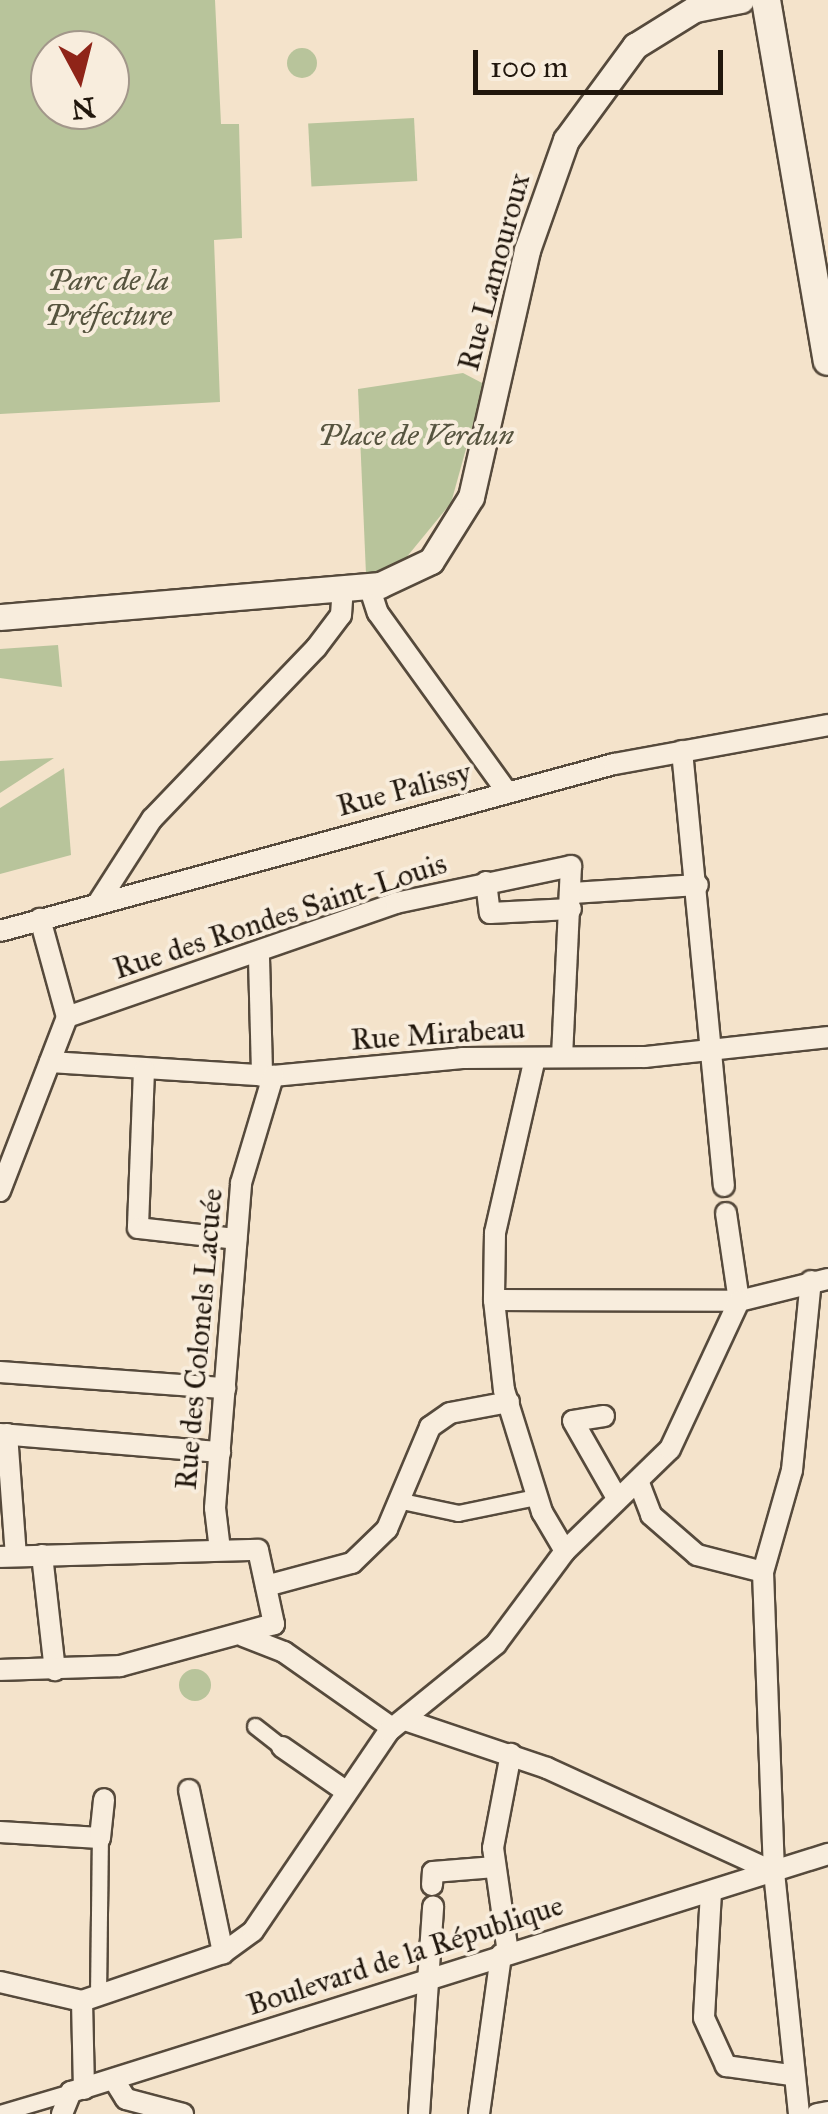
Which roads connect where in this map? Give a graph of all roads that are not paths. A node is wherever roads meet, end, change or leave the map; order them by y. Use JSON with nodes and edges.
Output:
{"nodes":[{"id":1,"x":709,"y":0,"type":"edge"},
{"id":2,"x":741,"y":0,"type":"edge"},
{"id":3,"x":766,"y":0,"type":"edge"},
{"id":4,"x":783,"y":0,"type":"edge"},
{"id":5,"x":676,"y":13,"type":"junction"},
{"id":6,"x":828,"y":255,"type":"edge"},
{"id":7,"x":828,"y":361,"type":"edge"},
{"id":8,"x":357,"y":586,"type":"junction"},
{"id":9,"x":0,"y":618,"type":"edge"},
{"id":10,"x":828,"y":725,"type":"edge"},
{"id":11,"x":682,"y":751,"type":"junction"},
{"id":12,"x":507,"y":792,"type":"junction"},
{"id":13,"x":486,"y":882,"type":"junction"},
{"id":14,"x":698,"y":885,"type":"junction"},
{"id":15,"x":572,"y":901,"type":"junction"},
{"id":16,"x":98,"y":903,"type":"junction"},
{"id":17,"x":40,"y":919,"type":"junction"},
{"id":18,"x":0,"y":932,"type":"edge"},
{"id":19,"x":259,"y":958,"type":"junction"},
{"id":20,"x":67,"y":1016,"type":"junction"},
{"id":21,"x":828,"y":1037,"type":"edge"},
{"id":22,"x":706,"y":1047,"type":"junction"},
{"id":23,"x":562,"y":1056,"type":"junction"},
{"id":24,"x":535,"y":1058,"type":"junction"},
{"id":25,"x":50,"y":1062,"type":"junction"},
{"id":26,"x":144,"y":1070,"type":"junction"},
{"id":27,"x":268,"y":1076,"type":"junction"},
{"id":28,"x":724,"y":1186,"type":"dead end"},
{"id":29,"x":0,"y":1191,"type":"edge"},
{"id":30,"x":726,"y":1212,"type":"dead end"},
{"id":31,"x":236,"y":1239,"type":"junction"},
{"id":32,"x":819,"y":1280,"type":"edge"},
{"id":33,"x":494,"y":1300,"type":"junction"},
{"id":34,"x":738,"y":1301,"type":"junction"},
{"id":35,"x":0,"y":1372,"type":"edge"},
{"id":36,"x":224,"y":1388,"type":"junction"},
{"id":37,"x":509,"y":1402,"type":"junction"},
{"id":38,"x":604,"y":1416,"type":"dead end"},
{"id":39,"x":4,"y":1434,"type":"edge"},
{"id":40,"x":220,"y":1452,"type":"junction"},
{"id":41,"x":639,"y":1483,"type":"junction"},
{"id":42,"x":536,"y":1496,"type":"junction"},
{"id":43,"x":617,"y":1498,"type":"junction"},
{"id":44,"x":397,"y":1500,"type":"junction"},
{"id":45,"x":220,"y":1550,"type":"junction"},
{"id":46,"x":564,"y":1551,"type":"junction"},
{"id":47,"x":42,"y":1555,"type":"junction"},
{"id":48,"x":8,"y":1556,"type":"edge"},
{"id":49,"x":763,"y":1572,"type":"junction"},
{"id":50,"x":266,"y":1586,"type":"junction"},
{"id":51,"x":274,"y":1624,"type":"junction"},
{"id":52,"x":242,"y":1636,"type":"junction"},
{"id":53,"x":284,"y":1652,"type":"junction"},
{"id":54,"x":0,"y":1670,"type":"edge"},
{"id":55,"x":55,"y":1670,"type":"junction"},
{"id":56,"x":399,"y":1724,"type":"junction"},
{"id":57,"x":255,"y":1726,"type":"dead end"},
{"id":58,"x":282,"y":1746,"type":"joint"},
{"id":59,"x":511,"y":1754,"type":"junction"},
{"id":60,"x":189,"y":1790,"type":"dead end"},
{"id":61,"x":344,"y":1790,"type":"junction"},
{"id":62,"x":104,"y":1799,"type":"dead end"},
{"id":63,"x":0,"y":1832,"type":"edge"},
{"id":64,"x":100,"y":1838,"type":"junction"},
{"id":65,"x":828,"y":1854,"type":"edge"},
{"id":66,"x":496,"y":1866,"type":"junction"},
{"id":67,"x":774,"y":1872,"type":"junction"},
{"id":68,"x":711,"y":1892,"type":"junction"},
{"id":69,"x":222,"y":1953,"type":"junction"},
{"id":70,"x":505,"y":1954,"type":"junction"},
{"id":71,"x":431,"y":1978,"type":"junction"},
{"id":72,"x":8,"y":1987,"type":"edge"},
{"id":73,"x":90,"y":1998,"type":"junction"},
{"id":74,"x":790,"y":2075,"type":"junction"},
{"id":75,"x":114,"y":2080,"type":"junction"},
{"id":76,"x":78,"y":2091,"type":"junction"},
{"id":77,"x":828,"y":2112,"type":"edge"},
{"id":78,"x":0,"y":2113,"type":"edge"},
{"id":79,"x":62,"y":2114,"type":"edge"},
{"id":80,"x":184,"y":2114,"type":"edge"},
{"id":81,"x":419,"y":2114,"type":"edge"},
{"id":82,"x":479,"y":2114,"type":"edge"},
{"id":83,"x":799,"y":2114,"type":"edge"},
{"id":84,"x":817,"y":2114,"type":"edge"}],
"edges":[{"from":1,"to":5,"type":"street","name":"Rue Lamouroux"},
{"from":2,"to":5,"type":"street","name":"Rue Lamouroux"},
{"from":3,"to":7,"type":"main road"},
{"from":4,"to":6,"type":"main road"},
{"from":5,"to":8,"type":"street","name":"Rue Lamouroux"},
{"from":8,"to":9,"type":"street","name":"Rue Lamouroux"},
{"from":8,"to":12,"type":"street"},
{"from":8,"to":16,"type":"street"},
{"from":10,"to":11,"type":"street","name":"Rue Palissy"},
{"from":11,"to":12,"type":"street","name":"Rue Palissy"},
{"from":11,"to":14,"type":"street"},
{"from":12,"to":16,"type":"street","name":"Rue Palissy"},
{"from":13,"to":15,"type":"street"},
{"from":13,"to":15,"type":"street","name":"Rue des Rondes Saint-Louis"},
{"from":13,"to":19,"type":"street","name":"Rue des Rondes Saint-Louis"},
{"from":14,"to":15,"type":"street"},
{"from":14,"to":22,"type":"street"},
{"from":15,"to":23,"type":"street"},
{"from":16,"to":17,"type":"street","name":"Rue Palissy"},
{"from":17,"to":18,"type":"street","name":"Rue Palissy"},
{"from":17,"to":20,"type":"street"},
{"from":19,"to":20,"type":"street","name":"Rue des Rondes Saint-Louis"},
{"from":19,"to":27,"type":"street","name":"Rue des Colonels Lacuée"},
{"from":20,"to":25,"type":"street"},
{"from":21,"to":22,"type":"street","name":"Rue Mirabeau"},
{"from":22,"to":23,"type":"street","name":"Rue Mirabeau"},
{"from":22,"to":28,"type":"street"},
{"from":23,"to":24,"type":"street","name":"Rue Mirabeau"},
{"from":24,"to":27,"type":"street","name":"Rue Mirabeau"},
{"from":24,"to":33,"type":"street"},
{"from":25,"to":26,"type":"street","name":"Rue Mirabeau"},
{"from":25,"to":29,"type":"street"},
{"from":26,"to":27,"type":"street","name":"Rue Mirabeau"},
{"from":26,"to":31,"type":"street"},
{"from":27,"to":31,"type":"street","name":"Rue des Colonels Lacuée"},
{"from":30,"to":34,"type":"street"},
{"from":31,"to":36,"type":"street","name":"Rue des Colonels Lacuée"},
{"from":32,"to":34,"type":"street"},
{"from":32,"to":49,"type":"street"},
{"from":33,"to":34,"type":"street"},
{"from":33,"to":37,"type":"street"},
{"from":34,"to":41,"type":"street"},
{"from":35,"to":36,"type":"street"},
{"from":36,"to":40,"type":"street","name":"Rue des Colonels Lacuée"},
{"from":37,"to":42,"type":"street"},
{"from":37,"to":44,"type":"street"},
{"from":38,"to":43,"type":"street"},
{"from":39,"to":40,"type":"street"},
{"from":39,"to":48,"type":"street"},
{"from":40,"to":45,"type":"street","name":"Rue des Colonels Lacuée"},
{"from":41,"to":43,"type":"street"},
{"from":41,"to":49,"type":"street"},
{"from":42,"to":44,"type":"street"},
{"from":42,"to":46,"type":"street"},
{"from":43,"to":46,"type":"street"},
{"from":44,"to":50,"type":"street"},
{"from":45,"to":47,"type":"street"},
{"from":45,"to":50,"type":"street"},
{"from":46,"to":56,"type":"street"},
{"from":47,"to":48,"type":"street"},
{"from":47,"to":55,"type":"street"},
{"from":49,"to":67,"type":"street"},
{"from":50,"to":51,"type":"street"},
{"from":51,"to":52,"type":"street"},
{"from":51,"to":53,"type":"street"},
{"from":52,"to":53,"type":"street"},
{"from":52,"to":55,"type":"street"},
{"from":53,"to":56,"type":"street"},
{"from":54,"to":55,"type":"street"},
{"from":56,"to":59,"type":"street"},
{"from":56,"to":61,"type":"street"},
{"from":57,"to":58,"type":"street"},
{"from":58,"to":61,"type":"street"},
{"from":59,"to":66,"type":"street"},
{"from":59,"to":67,"type":"street"},
{"from":60,"to":69,"type":"street"},
{"from":61,"to":69,"type":"street"},
{"from":62,"to":64,"type":"street"},
{"from":63,"to":64,"type":"street"},
{"from":64,"to":73,"type":"street"},
{"from":65,"to":67,"type":"street","name":"Boulevard de la République"},
{"from":66,"to":70,"type":"street"},
{"from":66,"to":71,"type":"street"},
{"from":67,"to":68,"type":"street","name":"Boulevard de la République"},
{"from":67,"to":74,"type":"street"},
{"from":68,"to":70,"type":"street","name":"Boulevard de la République"},
{"from":68,"to":74,"type":"street"},
{"from":69,"to":73,"type":"street"},
{"from":70,"to":71,"type":"street","name":"Boulevard de la République"},
{"from":70,"to":82,"type":"street"},
{"from":71,"to":75,"type":"street","name":"Boulevard de la République"},
{"from":71,"to":81,"type":"street"},
{"from":72,"to":73,"type":"street"},
{"from":73,"to":76,"type":"street"},
{"from":74,"to":83,"type":"street"},
{"from":75,"to":76,"type":"street","name":"Boulevard de la République"},
{"from":75,"to":80,"type":"street"},
{"from":76,"to":78,"type":"street","name":"Boulevard de la République"},
{"from":76,"to":79,"type":"street"},
{"from":77,"to":84,"type":"street"}]}
